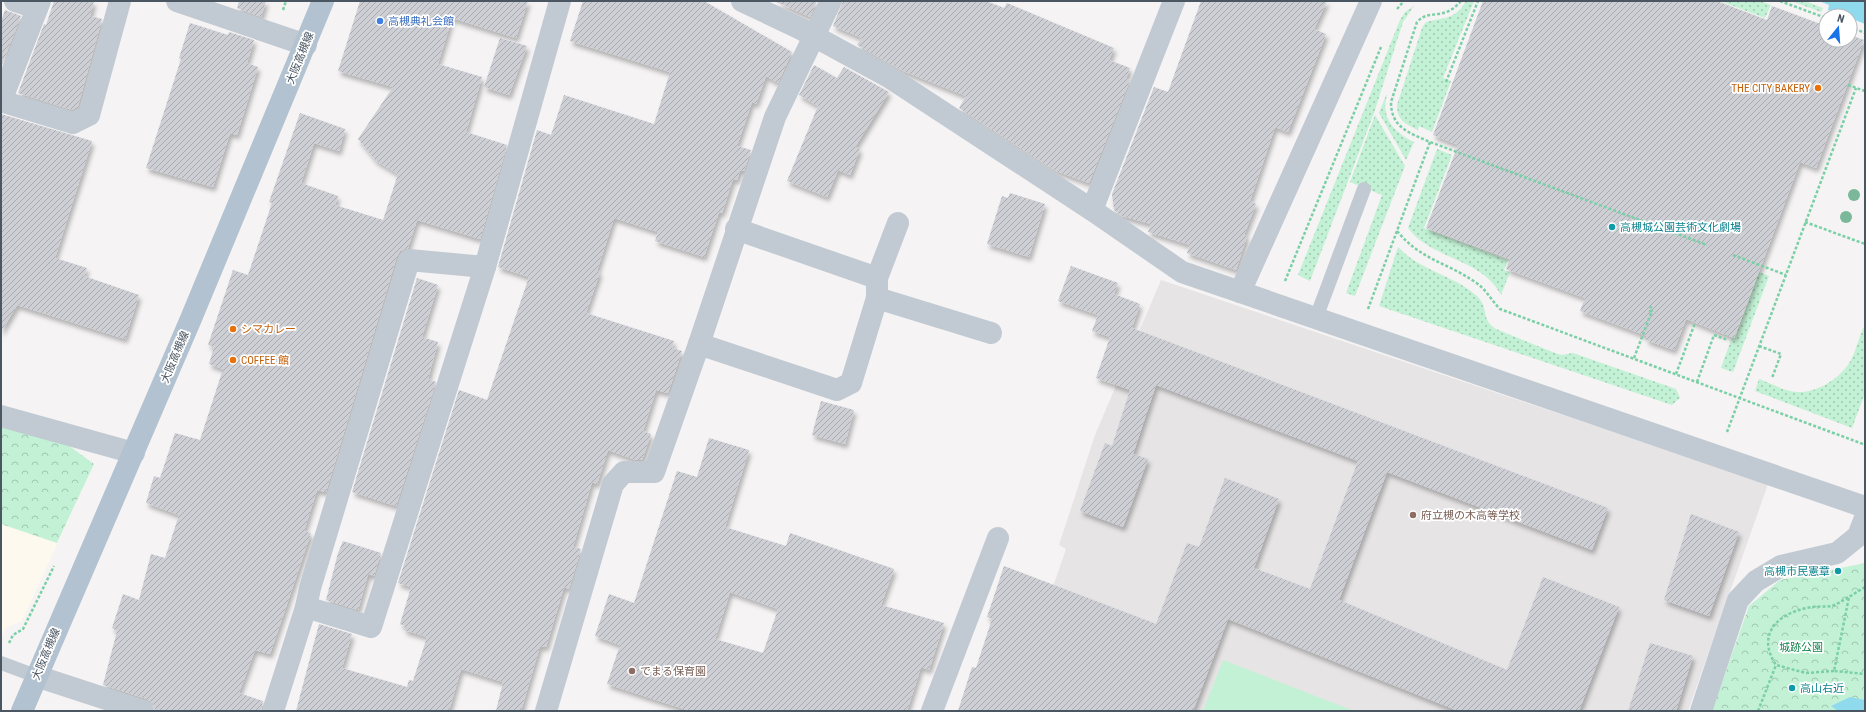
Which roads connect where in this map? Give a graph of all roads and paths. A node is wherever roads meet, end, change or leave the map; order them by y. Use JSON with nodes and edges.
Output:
{"nodes":[{"id":1,"x":15,"y":1,"type":"edge"},
{"id":2,"x":120,"y":1,"type":"edge"},
{"id":3,"x":177,"y":1,"type":"edge"},
{"id":4,"x":323,"y":1,"type":"edge"},
{"id":5,"x":560,"y":1,"type":"edge"},
{"id":6,"x":742,"y":1,"type":"edge"},
{"id":7,"x":831,"y":1,"type":"edge"},
{"id":8,"x":1173,"y":1,"type":"edge"},
{"id":9,"x":1371,"y":1,"type":"edge"},
{"id":10,"x":1404,"y":1,"type":"edge"},
{"id":11,"x":1461,"y":1,"type":"edge"},
{"id":12,"x":1478,"y":1,"type":"edge"},
{"id":13,"x":1780,"y":1,"type":"edge"},
{"id":14,"x":39,"y":4,"type":"edge"},
{"id":15,"x":1395,"y":12,"type":"dead end"},
{"id":16,"x":1818,"y":15,"type":"edge"},
{"id":17,"x":815,"y":37,"type":"junction"},
{"id":18,"x":1384,"y":40,"type":"dead end"},
{"id":19,"x":306,"y":45,"type":"junction"},
{"id":20,"x":1446,"y":82,"type":"dead end"},
{"id":21,"x":1848,"y":85,"type":"dead end"},
{"id":22,"x":1856,"y":88,"type":"junction"},
{"id":23,"x":1865,"y":91,"type":"edge"},
{"id":24,"x":1,"y":98,"type":"edge"},
{"id":25,"x":1430,"y":142,"type":"junction"},
{"id":26,"x":1364,"y":190,"type":"dead end"},
{"id":27,"x":1092,"y":210,"type":"junction"},
{"id":28,"x":1805,"y":222,"type":"junction"},
{"id":29,"x":898,"y":224,"type":"dead end"},
{"id":30,"x":736,"y":228,"type":"junction"},
{"id":31,"x":1397,"y":231,"type":"junction"},
{"id":32,"x":1865,"y":244,"type":"edge"},
{"id":33,"x":1707,"y":245,"type":"dead end"},
{"id":34,"x":1733,"y":255,"type":"dead end"},
{"id":35,"x":485,"y":267,"type":"junction"},
{"id":36,"x":1786,"y":274,"type":"junction"},
{"id":37,"x":877,"y":288,"type":"junction"},
{"id":38,"x":1282,"y":289,"type":"dead end"},
{"id":39,"x":1240,"y":292,"type":"junction"},
{"id":40,"x":1651,"y":306,"type":"dead end"},
{"id":41,"x":1367,"y":310,"type":"dead end"},
{"id":42,"x":1316,"y":318,"type":"junction"},
{"id":43,"x":1695,"y":323,"type":"dead end"},
{"id":44,"x":990,"y":333,"type":"dead end"},
{"id":45,"x":1726,"y":334,"type":"dead end"},
{"id":46,"x":699,"y":344,"type":"junction"},
{"id":47,"x":1759,"y":346,"type":"junction"},
{"id":48,"x":1634,"y":358,"type":"junction"},
{"id":49,"x":1676,"y":374,"type":"junction"},
{"id":50,"x":1772,"y":378,"type":"dead end"},
{"id":51,"x":1697,"y":382,"type":"junction"},
{"id":52,"x":1739,"y":398,"type":"junction"},
{"id":53,"x":1,"y":416,"type":"edge"},
{"id":54,"x":1729,"y":427,"type":"dead end"},
{"id":55,"x":1863,"y":444,"type":"dead end"},
{"id":56,"x":134,"y":453,"type":"junction"},
{"id":57,"x":1865,"y":507,"type":"edge"},
{"id":58,"x":1865,"y":518,"type":"edge"},
{"id":59,"x":998,"y":538,"type":"dead end"},
{"id":60,"x":1865,"y":587,"type":"edge"},
{"id":61,"x":1849,"y":597,"type":"junction"},
{"id":62,"x":306,"y":607,"type":"junction"},
{"id":63,"x":1,"y":663,"type":"edge"},
{"id":64,"x":1776,"y":665,"type":"junction"},
{"id":65,"x":1834,"y":671,"type":"junction"},
{"id":66,"x":1865,"y":674,"type":"edge"},
{"id":67,"x":36,"y":676,"type":"junction"},
{"id":68,"x":116,"y":707,"type":"edge"},
{"id":69,"x":22,"y":711,"type":"edge"},
{"id":70,"x":144,"y":711,"type":"edge"},
{"id":71,"x":274,"y":711,"type":"edge"},
{"id":72,"x":546,"y":711,"type":"edge"},
{"id":73,"x":932,"y":711,"type":"edge"},
{"id":74,"x":1701,"y":711,"type":"edge"},
{"id":75,"x":1758,"y":711,"type":"edge"}],
"edges":[{"from":1,"to":14,"type":"street"},
{"from":2,"to":24,"type":"street"},
{"from":3,"to":19,"type":"street"},
{"from":4,"to":19,"type":"main road","name":"大阪高槻線"},
{"from":5,"to":35,"type":"street"},
{"from":6,"to":17,"type":"street"},
{"from":7,"to":17,"type":"street"},
{"from":8,"to":27,"type":"street"},
{"from":9,"to":39,"type":"street"},
{"from":10,"to":15,"type":"path"},
{"from":11,"to":25,"type":"path"},
{"from":12,"to":20,"type":"path"},
{"from":13,"to":16,"type":"path"},
{"from":14,"to":24,"type":"street"},
{"from":17,"to":27,"type":"street"},
{"from":17,"to":30,"type":"street"},
{"from":18,"to":38,"type":"path"},
{"from":19,"to":56,"type":"main road","name":"大阪高槻線"},
{"from":21,"to":22,"type":"path"},
{"from":22,"to":23,"type":"path"},
{"from":22,"to":28,"type":"path"},
{"from":25,"to":31,"type":"path"},
{"from":25,"to":33,"type":"path"},
{"from":26,"to":42,"type":"lane"},
{"from":27,"to":39,"type":"street"},
{"from":28,"to":32,"type":"path"},
{"from":28,"to":36,"type":"path"},
{"from":29,"to":37,"type":"street"},
{"from":30,"to":37,"type":"street"},
{"from":30,"to":46,"type":"street"},
{"from":31,"to":41,"type":"path"},
{"from":31,"to":48,"type":"path"},
{"from":34,"to":36,"type":"path"},
{"from":35,"to":62,"type":"street"},
{"from":35,"to":62,"type":"street"},
{"from":36,"to":47,"type":"path"},
{"from":37,"to":44,"type":"street"},
{"from":37,"to":46,"type":"street"},
{"from":39,"to":42,"type":"street"},
{"from":40,"to":48,"type":"path"},
{"from":42,"to":57,"type":"street"},
{"from":43,"to":49,"type":"path"},
{"from":45,"to":51,"type":"path"},
{"from":46,"to":72,"type":"street"},
{"from":47,"to":50,"type":"path"},
{"from":47,"to":52,"type":"path"},
{"from":48,"to":49,"type":"path"},
{"from":49,"to":51,"type":"path"},
{"from":51,"to":52,"type":"path"},
{"from":52,"to":54,"type":"path"},
{"from":52,"to":55,"type":"path"},
{"from":53,"to":56,"type":"street"},
{"from":56,"to":67,"type":"main road","name":"大阪高槻線"},
{"from":58,"to":74,"type":"street"},
{"from":59,"to":73,"type":"street"},
{"from":60,"to":61,"type":"path"},
{"from":61,"to":64,"type":"path"},
{"from":61,"to":65,"type":"path"},
{"from":62,"to":71,"type":"street"},
{"from":63,"to":67,"type":"lane"},
{"from":64,"to":65,"type":"path"},
{"from":64,"to":75,"type":"path"},
{"from":65,"to":66,"type":"path"},
{"from":67,"to":68,"type":"street"},
{"from":67,"to":69,"type":"main road","name":"大阪高槻線"},
{"from":68,"to":70,"type":"street"}]}
